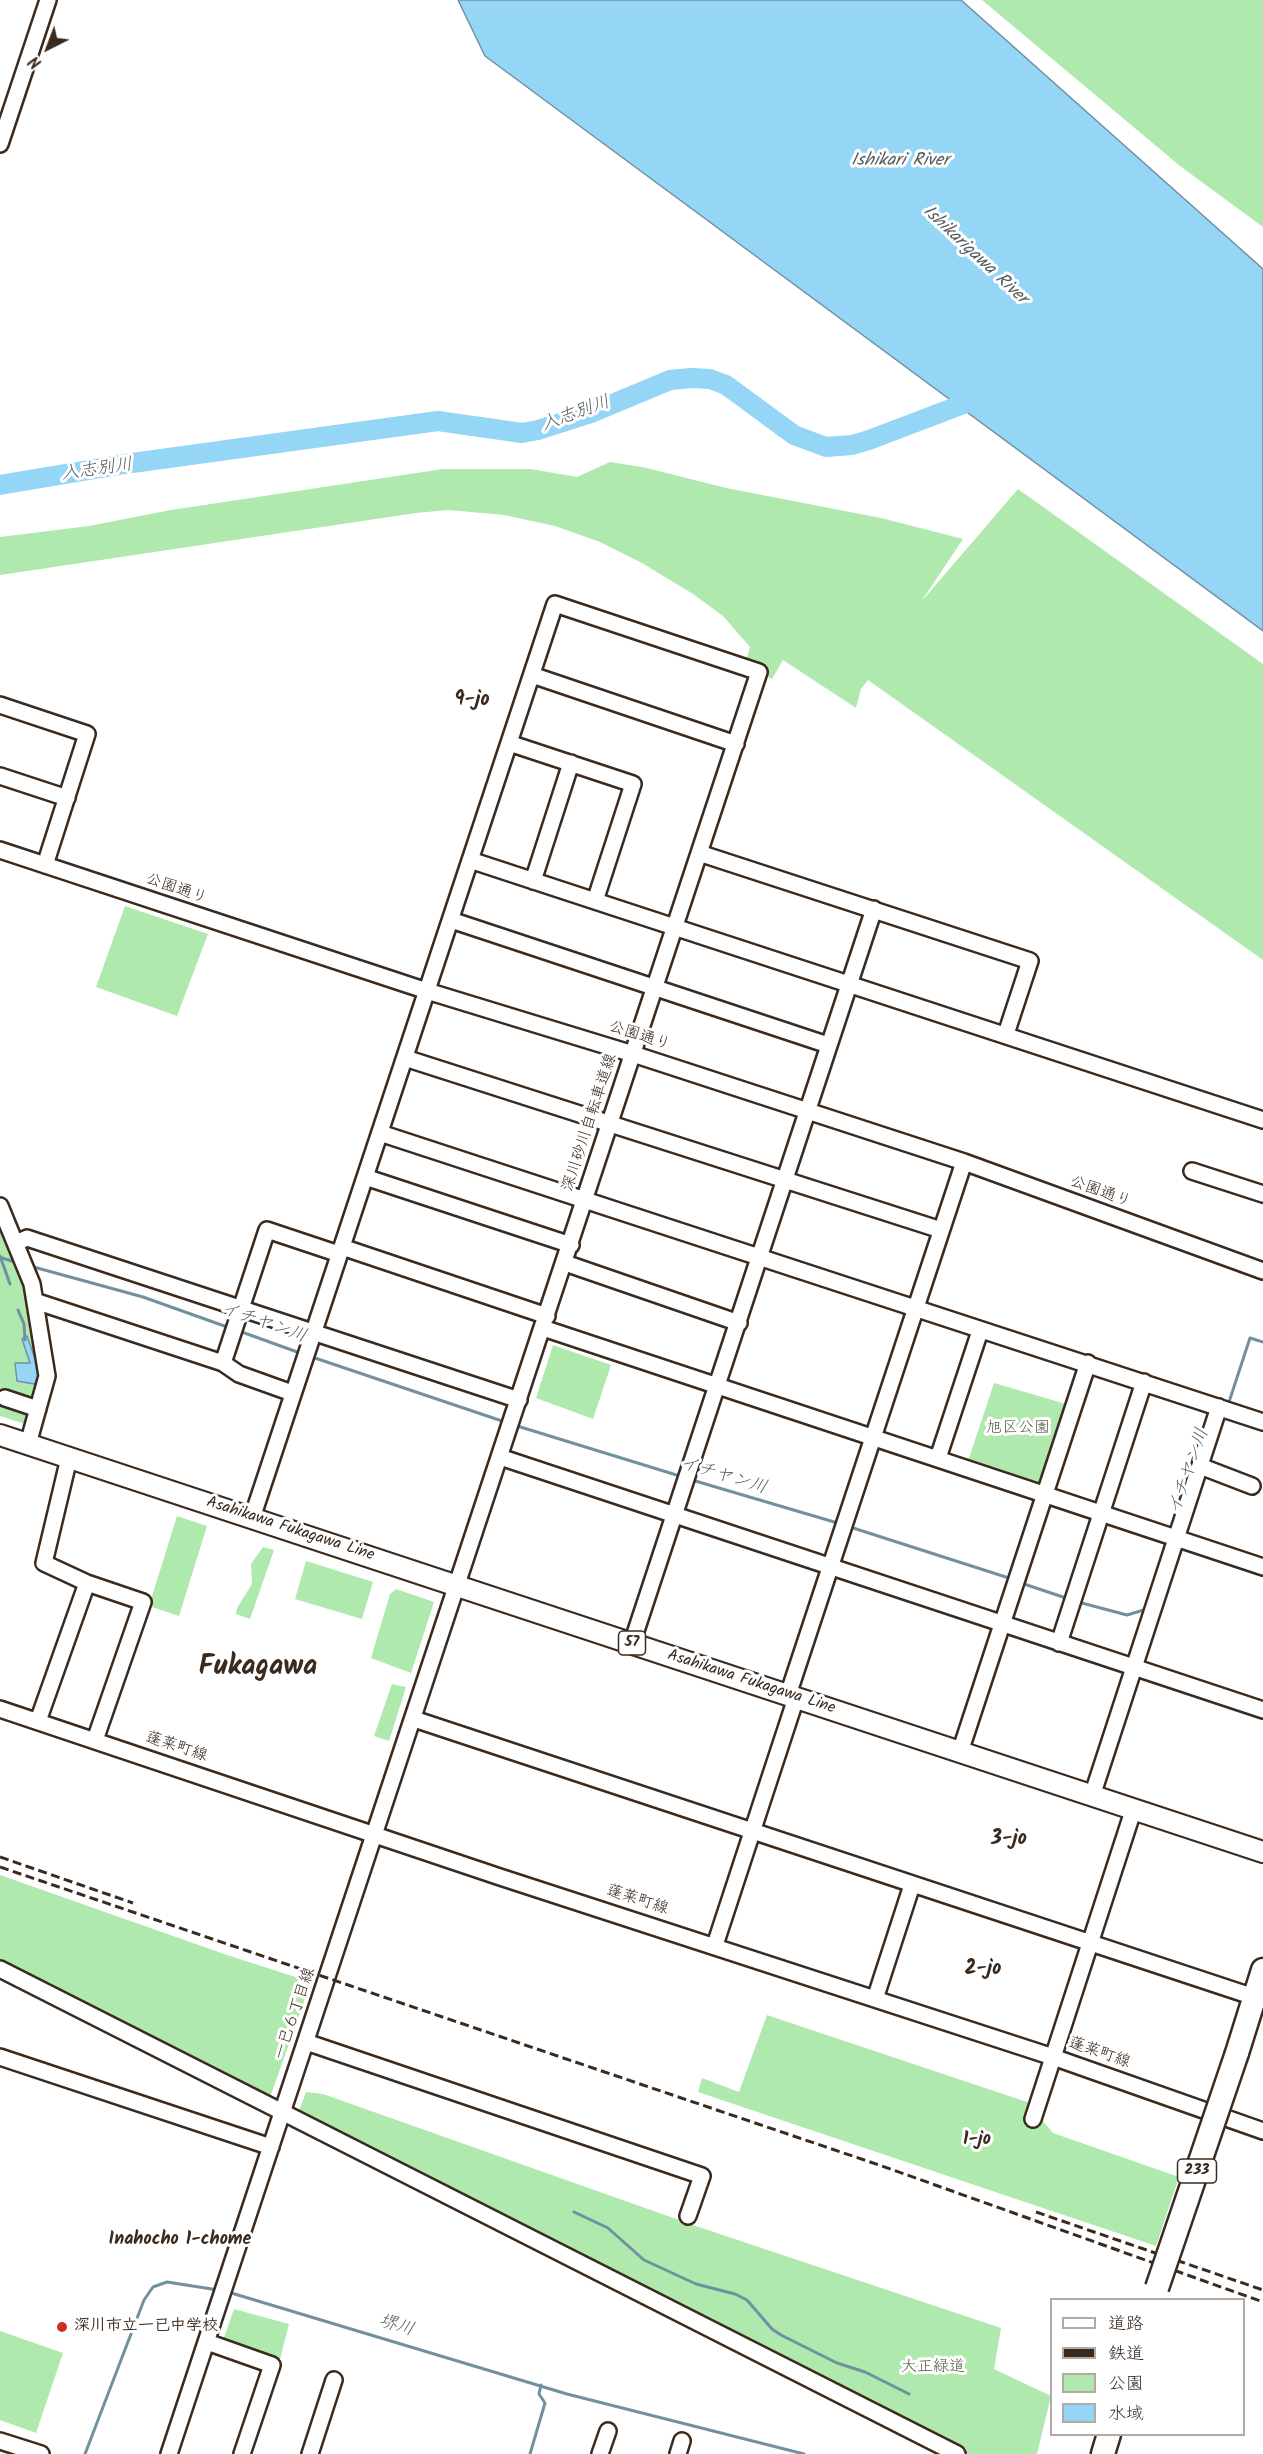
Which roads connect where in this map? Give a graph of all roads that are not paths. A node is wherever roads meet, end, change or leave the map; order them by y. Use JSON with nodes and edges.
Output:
{"nodes":[{"id":1,"x":48,"y":0,"type":"edge"},
{"id":2,"x":0,"y":144,"type":"edge"},
{"id":3,"x":532,"y":675,"type":"junction"},
{"id":4,"x":0,"y":705,"type":"edge"},
{"id":5,"x":509,"y":743,"type":"junction"},
{"id":6,"x":736,"y":744,"type":"junction"},
{"id":7,"x":571,"y":764,"type":"junction"},
{"id":8,"x":0,"y":776,"type":"edge"},
{"id":9,"x":67,"y":798,"type":"junction"},
{"id":10,"x":0,"y":850,"type":"edge"},
{"id":11,"x":699,"y":853,"type":"junction"},
{"id":12,"x":470,"y":860,"type":"junction"},
{"id":13,"x":45,"y":865,"type":"junction"},
{"id":14,"x":533,"y":881,"type":"junction"},
{"id":15,"x":595,"y":901,"type":"junction"},
{"id":16,"x":874,"y":909,"type":"junction"},
{"id":17,"x":451,"y":920,"type":"junction"},
{"id":18,"x":675,"y":926,"type":"junction"},
{"id":19,"x":850,"y":983,"type":"junction"},
{"id":20,"x":655,"y":988,"type":"junction"},
{"id":21,"x":427,"y":991,"type":"junction"},
{"id":22,"x":1006,"y":1034,"type":"junction"},
{"id":23,"x":828,"y":1046,"type":"junction"},
{"id":24,"x":633,"y":1054,"type":"junction"},
{"id":25,"x":405,"y":1058,"type":"junction"},
{"id":26,"x":807,"y":1110,"type":"junction"},
{"id":27,"x":1263,"y":1120,"type":"edge"},
{"id":28,"x":611,"y":1123,"type":"junction"},
{"id":29,"x":380,"y":1133,"type":"junction"},
{"id":30,"x":964,"y":1162,"type":"junction"},
{"id":31,"x":1192,"y":1171,"type":"dead end"},
{"id":32,"x":365,"y":1177,"type":"junction"},
{"id":33,"x":786,"y":1178,"type":"junction"},
{"id":34,"x":1263,"y":1194,"type":"edge"},
{"id":35,"x":585,"y":1201,"type":"junction"},
{"id":36,"x":0,"y":1206,"type":"edge"},
{"id":37,"x":941,"y":1230,"type":"junction"},
{"id":38,"x":16,"y":1243,"type":"junction"},
{"id":39,"x":571,"y":1245,"type":"junction"},
{"id":40,"x":340,"y":1250,"type":"junction"},
{"id":41,"x":761,"y":1258,"type":"junction"},
{"id":42,"x":564,"y":1263,"type":"junction"},
{"id":43,"x":1263,"y":1271,"type":"edge"},
{"id":44,"x":35,"y":1301,"type":"junction"},
{"id":45,"x":916,"y":1309,"type":"junction"},
{"id":46,"x":241,"y":1311,"type":"junction"},
{"id":47,"x":545,"y":1322,"type":"junction"},
{"id":48,"x":738,"y":1323,"type":"junction"},
{"id":49,"x":980,"y":1330,"type":"junction"},
{"id":50,"x":311,"y":1332,"type":"junction"},
{"id":51,"x":223,"y":1363,"type":"junction"},
{"id":52,"x":1088,"y":1364,"type":"junction"},
{"id":53,"x":1144,"y":1382,"type":"junction"},
{"id":54,"x":717,"y":1387,"type":"junction"},
{"id":55,"x":292,"y":1393,"type":"junction"},
{"id":56,"x":5,"y":1398,"type":"dead end"},
{"id":57,"x":519,"y":1400,"type":"junction"},
{"id":58,"x":1219,"y":1407,"type":"junction"},
{"id":59,"x":38,"y":1409,"type":"junction"},
{"id":60,"x":1263,"y":1422,"type":"edge"},
{"id":61,"x":0,"y":1435,"type":"edge"},
{"id":62,"x":873,"y":1438,"type":"junction"},
{"id":63,"x":28,"y":1444,"type":"junction"},
{"id":64,"x":500,"y":1457,"type":"junction"},
{"id":65,"x":69,"y":1458,"type":"junction"},
{"id":66,"x":938,"y":1458,"type":"junction"},
{"id":67,"x":1200,"y":1466,"type":"junction"},
{"id":68,"x":1252,"y":1486,"type":"dead end"},
{"id":69,"x":1045,"y":1494,"type":"junction"},
{"id":70,"x":1101,"y":1513,"type":"junction"},
{"id":71,"x":674,"y":1514,"type":"junction"},
{"id":72,"x":252,"y":1518,"type":"junction"},
{"id":73,"x":1176,"y":1538,"type":"junction"},
{"id":74,"x":829,"y":1566,"type":"junction"},
{"id":75,"x":1263,"y":1567,"type":"edge"},
{"id":76,"x":87,"y":1583,"type":"junction"},
{"id":77,"x":457,"y":1585,"type":"junction"},
{"id":78,"x":1002,"y":1623,"type":"junction"},
{"id":79,"x":632,"y":1643,"type":"junction"},
{"id":80,"x":1059,"y":1643,"type":"junction"},
{"id":81,"x":1134,"y":1667,"type":"junction"},
{"id":82,"x":792,"y":1696,"type":"junction"},
{"id":83,"x":0,"y":1709,"type":"edge"},
{"id":84,"x":1263,"y":1710,"type":"edge"},
{"id":85,"x":414,"y":1719,"type":"junction"},
{"id":86,"x":38,"y":1721,"type":"junction"},
{"id":87,"x":95,"y":1740,"type":"junction"},
{"id":88,"x":960,"y":1752,"type":"junction"},
{"id":89,"x":1092,"y":1796,"type":"junction"},
{"id":90,"x":1134,"y":1808,"type":"junction"},
{"id":91,"x":752,"y":1831,"type":"junction"},
{"id":92,"x":375,"y":1833,"type":"junction"},
{"id":93,"x":1263,"y":1852,"type":"edge"},
{"id":94,"x":912,"y":1885,"type":"junction"},
{"id":95,"x":1091,"y":1942,"type":"junction"},
{"id":96,"x":715,"y":1945,"type":"junction"},
{"id":97,"x":0,"y":1969,"type":"edge"},
{"id":98,"x":1263,"y":1970,"type":"edge"},
{"id":99,"x":875,"y":1999,"type":"junction"},
{"id":100,"x":1259,"y":1999,"type":"edge"},
{"id":101,"x":306,"y":2042,"type":"junction"},
{"id":102,"x":0,"y":2057,"type":"edge"},
{"id":103,"x":1053,"y":2057,"type":"junction"},
{"id":104,"x":281,"y":2112,"type":"junction"},
{"id":105,"x":1033,"y":2119,"type":"dead end"},
{"id":106,"x":1263,"y":2131,"type":"edge"},
{"id":107,"x":271,"y":2147,"type":"junction"},
{"id":108,"x":688,"y":2216,"type":"dead end"},
{"id":109,"x":1155,"y":2294,"type":"edge"},
{"id":110,"x":207,"y":2342,"type":"junction"},
{"id":111,"x":334,"y":2380,"type":"dead end"},
{"id":112,"x":608,"y":2431,"type":"dead end"},
{"id":113,"x":1108,"y":2436,"type":"edge"},
{"id":114,"x":927,"y":2439,"type":"junction"},
{"id":115,"x":0,"y":2441,"type":"edge"},
{"id":116,"x":41,"y":2454,"type":"edge"},
{"id":117,"x":169,"y":2454,"type":"edge"},
{"id":118,"x":243,"y":2454,"type":"edge"},
{"id":119,"x":310,"y":2454,"type":"edge"},
{"id":120,"x":600,"y":2454,"type":"edge"},
{"id":121,"x":921,"y":2454,"type":"edge"},
{"id":122,"x":957,"y":2454,"type":"edge"},
{"id":123,"x":1103,"y":2454,"type":"edge"}],
"edges":[{"from":1,"to":2,"type":"street"},
{"from":3,"to":5,"type":"street"},
{"from":3,"to":6,"type":"street"},
{"from":3,"to":6,"type":"street","name":"深川砂川自転車道線"},
{"from":4,"to":9,"type":"street"},
{"from":5,"to":7,"type":"street"},
{"from":5,"to":12,"type":"street"},
{"from":6,"to":11,"type":"street","name":"深川砂川自転車道線"},
{"from":7,"to":14,"type":"street"},
{"from":7,"to":15,"type":"street"},
{"from":8,"to":9,"type":"street"},
{"from":9,"to":13,"type":"street"},
{"from":10,"to":13,"type":"street","name":"公園通り"},
{"from":11,"to":16,"type":"street"},
{"from":11,"to":18,"type":"street","name":"深川砂川自転車道線"},
{"from":12,"to":14,"type":"street"},
{"from":12,"to":17,"type":"street"},
{"from":13,"to":21,"type":"street","name":"公園通り"},
{"from":14,"to":15,"type":"street"},
{"from":15,"to":18,"type":"street"},
{"from":16,"to":19,"type":"street"},
{"from":16,"to":22,"type":"street"},
{"from":17,"to":20,"type":"street"},
{"from":17,"to":21,"type":"street"},
{"from":18,"to":19,"type":"street"},
{"from":18,"to":20,"type":"street","name":"深川砂川自転車道線"},
{"from":19,"to":22,"type":"street"},
{"from":19,"to":23,"type":"street"},
{"from":20,"to":23,"type":"street"},
{"from":20,"to":24,"type":"street","name":"深川砂川自転車道線"},
{"from":21,"to":24,"type":"street","name":"公園通り"},
{"from":21,"to":25,"type":"street"},
{"from":22,"to":27,"type":"street"},
{"from":23,"to":26,"type":"street"},
{"from":24,"to":26,"type":"street","name":"公園通り"},
{"from":24,"to":28,"type":"street","name":"深川砂川自転車道線"},
{"from":25,"to":28,"type":"street"},
{"from":25,"to":29,"type":"street"},
{"from":26,"to":30,"type":"street","name":"公園通り"},
{"from":26,"to":33,"type":"street"},
{"from":28,"to":33,"type":"street"},
{"from":28,"to":35,"type":"street","name":"深川砂川自転車道線"},
{"from":29,"to":32,"type":"street"},
{"from":29,"to":35,"type":"street"},
{"from":30,"to":37,"type":"street"},
{"from":30,"to":43,"type":"street","name":"公園通り"},
{"from":31,"to":34,"type":"street"},
{"from":32,"to":39,"type":"street"},
{"from":32,"to":40,"type":"street"},
{"from":33,"to":37,"type":"street"},
{"from":33,"to":41,"type":"street"},
{"from":35,"to":39,"type":"street","name":"深川砂川自転車道線"},
{"from":35,"to":41,"type":"street"},
{"from":36,"to":38,"type":"street"},
{"from":37,"to":45,"type":"street"},
{"from":38,"to":44,"type":"street"},
{"from":38,"to":46,"type":"street"},
{"from":39,"to":42,"type":"street","name":"深川砂川自転車道線"},
{"from":40,"to":46,"type":"street"},
{"from":40,"to":47,"type":"street"},
{"from":40,"to":50,"type":"street"},
{"from":41,"to":45,"type":"street"},
{"from":41,"to":48,"type":"street"},
{"from":42,"to":47,"type":"street","name":"深川砂川自転車道線"},
{"from":42,"to":48,"type":"street"},
{"from":44,"to":51,"type":"street"},
{"from":44,"to":59,"type":"street"},
{"from":45,"to":49,"type":"street"},
{"from":45,"to":62,"type":"street"},
{"from":46,"to":50,"type":"street"},
{"from":46,"to":51,"type":"street"},
{"from":47,"to":54,"type":"street"},
{"from":47,"to":57,"type":"street","name":"深川砂川自転車道線"},
{"from":48,"to":54,"type":"street"},
{"from":49,"to":52,"type":"street"},
{"from":49,"to":66,"type":"street"},
{"from":50,"to":55,"type":"street"},
{"from":50,"to":57,"type":"street"},
{"from":51,"to":55,"type":"street"},
{"from":52,"to":53,"type":"street"},
{"from":52,"to":69,"type":"street"},
{"from":53,"to":58,"type":"street"},
{"from":53,"to":70,"type":"street"},
{"from":54,"to":62,"type":"street"},
{"from":54,"to":71,"type":"street"},
{"from":55,"to":72,"type":"street"},
{"from":56,"to":59,"type":"street"},
{"from":57,"to":64,"type":"street","name":"深川砂川自転車道線"},
{"from":58,"to":60,"type":"street"},
{"from":58,"to":67,"type":"street"},
{"from":59,"to":63,"type":"street"},
{"from":61,"to":63,"type":"main road","name":"Asahikawa Fukagawa Line","number":"57"},
{"from":62,"to":66,"type":"street"},
{"from":62,"to":74,"type":"street"},
{"from":63,"to":65,"type":"main road","name":"Asahikawa Fukagawa Line","number":"57"},
{"from":64,"to":71,"type":"street"},
{"from":64,"to":77,"type":"street","name":"深川砂川自転車道線"},
{"from":65,"to":72,"type":"main road","name":"Asahikawa Fukagawa Line","number":"57"},
{"from":65,"to":76,"type":"street"},
{"from":66,"to":69,"type":"street"},
{"from":67,"to":68,"type":"street"},
{"from":67,"to":73,"type":"street"},
{"from":69,"to":70,"type":"street"},
{"from":69,"to":78,"type":"street"},
{"from":70,"to":73,"type":"street"},
{"from":70,"to":80,"type":"street"},
{"from":71,"to":74,"type":"street"},
{"from":71,"to":79,"type":"street"},
{"from":72,"to":77,"type":"main road","name":"Asahikawa Fukagawa Line","number":"57"},
{"from":73,"to":75,"type":"street"},
{"from":73,"to":81,"type":"street"},
{"from":74,"to":78,"type":"street"},
{"from":74,"to":82,"type":"street"},
{"from":76,"to":86,"type":"street"},
{"from":76,"to":87,"type":"street"},
{"from":77,"to":79,"type":"main road","name":"Asahikawa Fukagawa Line","number":"57"},
{"from":77,"to":85,"type":"street","name":"一已６丁目線"},
{"from":78,"to":80,"type":"street"},
{"from":78,"to":88,"type":"street"},
{"from":79,"to":82,"type":"main road","name":"Asahikawa Fukagawa Line","number":"57"},
{"from":80,"to":81,"type":"street"},
{"from":81,"to":84,"type":"street"},
{"from":81,"to":89,"type":"street"},
{"from":82,"to":88,"type":"main road","name":"Asahikawa Fukagawa Line","number":"57"},
{"from":82,"to":91,"type":"street"},
{"from":83,"to":86,"type":"street","name":"蓬莱町線"},
{"from":85,"to":91,"type":"street"},
{"from":85,"to":92,"type":"street","name":"一已６丁目線"},
{"from":86,"to":87,"type":"street","name":"蓬莱町線"},
{"from":87,"to":92,"type":"street","name":"蓬莱町線"},
{"from":88,"to":89,"type":"main road","name":"Asahikawa Fukagawa Line","number":"57"},
{"from":89,"to":90,"type":"main road","name":"Asahikawa Fukagawa Line","number":"57"},
{"from":90,"to":93,"type":"main road","name":"Asahikawa Fukagawa Line","number":"57"},
{"from":90,"to":95,"type":"street"},
{"from":91,"to":94,"type":"street"},
{"from":91,"to":96,"type":"street"},
{"from":92,"to":96,"type":"street","name":"蓬莱町線"},
{"from":92,"to":101,"type":"street","name":"一已６丁目線"},
{"from":94,"to":95,"type":"street"},
{"from":94,"to":99,"type":"street"},
{"from":95,"to":100,"type":"street"},
{"from":95,"to":103,"type":"street"},
{"from":96,"to":99,"type":"street","name":"蓬莱町線"},
{"from":97,"to":104,"type":"street"},
{"from":98,"to":100,"type":"highway","number":"233"},
{"from":99,"to":103,"type":"street","name":"蓬莱町線"},
{"from":100,"to":109,"type":"highway","number":"233","bridge":true},
{"from":101,"to":104,"type":"street","name":"一已６丁目線"},
{"from":101,"to":108,"type":"street"},
{"from":102,"to":107,"type":"street"},
{"from":103,"to":105,"type":"street"},
{"from":103,"to":106,"type":"street","name":"蓬莱町線"},
{"from":104,"to":107,"type":"street","name":"一已６丁目線"},
{"from":104,"to":114,"type":"street"},
{"from":107,"to":110,"type":"street","name":"一已６丁目線"},
{"from":110,"to":117,"type":"street","name":"一已６丁目線"},
{"from":110,"to":118,"type":"street"},
{"from":111,"to":119,"type":"street"},
{"from":112,"to":120,"type":"street"},
{"from":113,"to":123,"type":"highway"},
{"from":114,"to":121,"type":"street"},
{"from":114,"to":122,"type":"street"},
{"from":115,"to":116,"type":"street"}]}
